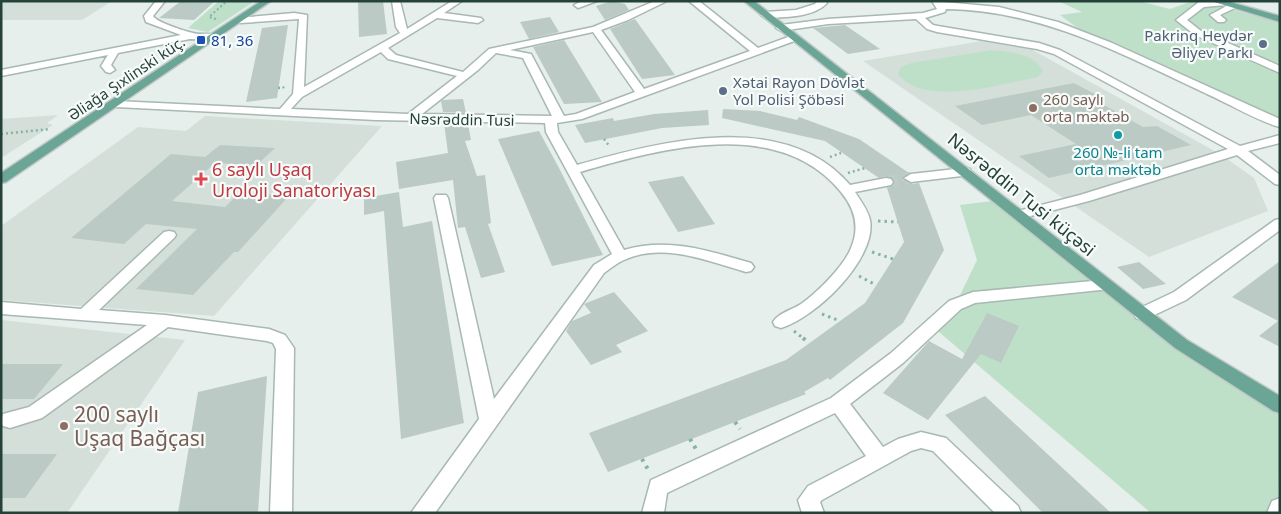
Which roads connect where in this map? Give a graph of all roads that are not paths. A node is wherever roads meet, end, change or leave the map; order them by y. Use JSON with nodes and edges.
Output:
{"nodes":[{"id":1,"x":161,"y":1,"type":"edge"},
{"id":2,"x":268,"y":1,"type":"edge"},
{"id":3,"x":396,"y":1,"type":"edge"},
{"id":4,"x":458,"y":1,"type":"edge"},
{"id":5,"x":593,"y":1,"type":"edge"},
{"id":6,"x":664,"y":1,"type":"edge"},
{"id":7,"x":693,"y":1,"type":"edge"},
{"id":8,"x":748,"y":1,"type":"edge"},
{"id":9,"x":783,"y":1,"type":"edge"},
{"id":10,"x":821,"y":1,"type":"edge"},
{"id":11,"x":1227,"y":3,"type":"edge"},
{"id":12,"x":938,"y":4,"type":"edge"},
{"id":13,"x":578,"y":6,"type":"dead end"},
{"id":14,"x":796,"y":12,"type":"junction"},
{"id":15,"x":1280,"y":12,"type":"edge"},
{"id":16,"x":436,"y":15,"type":"junction"},
{"id":17,"x":766,"y":15,"type":"junction"},
{"id":18,"x":918,"y":16,"type":"junction"},
{"id":19,"x":1280,"y":19,"type":"edge"},
{"id":20,"x":241,"y":20,"type":"junction"},
{"id":21,"x":478,"y":20,"type":"dead end"},
{"id":22,"x":1221,"y":20,"type":"dead end"},
{"id":23,"x":847,"y":21,"type":"junction"},
{"id":24,"x":781,"y":28,"type":"junction"},
{"id":25,"x":595,"y":29,"type":"junction"},
{"id":26,"x":888,"y":29,"type":"dead end"},
{"id":27,"x":406,"y":34,"type":"junction"},
{"id":28,"x":190,"y":36,"type":"junction"},
{"id":29,"x":215,"y":37,"type":"junction"},
{"id":30,"x":794,"y":38,"type":"junction"},
{"id":31,"x":134,"y":46,"type":"junction"},
{"id":32,"x":382,"y":48,"type":"junction"},
{"id":33,"x":492,"y":50,"type":"junction"},
{"id":34,"x":113,"y":51,"type":"junction"},
{"id":35,"x":756,"y":51,"type":"junction"},
{"id":36,"x":137,"y":58,"type":"dead end"},
{"id":37,"x":110,"y":70,"type":"dead end"},
{"id":38,"x":1280,"y":70,"type":"edge"},
{"id":39,"x":1,"y":73,"type":"edge"},
{"id":40,"x":464,"y":75,"type":"junction"},
{"id":41,"x":642,"y":94,"type":"junction"},
{"id":42,"x":298,"y":96,"type":"junction"},
{"id":43,"x":116,"y":104,"type":"junction"},
{"id":44,"x":283,"y":112,"type":"junction"},
{"id":45,"x":410,"y":118,"type":"junction"},
{"id":46,"x":555,"y":120,"type":"junction"},
{"id":47,"x":1280,"y":124,"type":"edge"},
{"id":48,"x":1280,"y":138,"type":"edge"},
{"id":49,"x":1237,"y":150,"type":"junction"},
{"id":50,"x":573,"y":170,"type":"junction"},
{"id":51,"x":965,"y":172,"type":"junction"},
{"id":52,"x":911,"y":178,"type":"tunnel mouth"},
{"id":53,"x":1,"y":179,"type":"edge"},
{"id":54,"x":1280,"y":181,"type":"edge"},
{"id":55,"x":886,"y":182,"type":"tunnel mouth"},
{"id":56,"x":847,"y":190,"type":"junction"},
{"id":57,"x":441,"y":198,"type":"dead end"},
{"id":58,"x":1019,"y":215,"type":"junction"},
{"id":59,"x":1280,"y":223,"type":"edge"},
{"id":60,"x":169,"y":236,"type":"dead end"},
{"id":61,"x":620,"y":255,"type":"junction"},
{"id":62,"x":746,"y":267,"type":"dead end"},
{"id":63,"x":1104,"y":285,"type":"junction"},
{"id":64,"x":1,"y":308,"type":"edge"},
{"id":65,"x":86,"y":314,"type":"junction"},
{"id":66,"x":1142,"y":314,"type":"junction"},
{"id":67,"x":165,"y":321,"type":"junction"},
{"id":68,"x":781,"y":322,"type":"dead end"},
{"id":69,"x":838,"y":403,"type":"junction"},
{"id":70,"x":1280,"y":406,"type":"edge"},
{"id":71,"x":10,"y":420,"type":"dead end"},
{"id":72,"x":489,"y":420,"type":"junction"},
{"id":73,"x":880,"y":459,"type":"junction"},
{"id":74,"x":1280,"y":508,"type":"edge"},
{"id":75,"x":281,"y":513,"type":"edge"},
{"id":76,"x":422,"y":513,"type":"edge"},
{"id":77,"x":653,"y":513,"type":"edge"},
{"id":78,"x":813,"y":513,"type":"edge"},
{"id":79,"x":1010,"y":513,"type":"edge"},
{"id":80,"x":1278,"y":513,"type":"edge"}],
"edges":[{"from":1,"to":28,"type":"street"},
{"from":2,"to":20,"type":"main road","name":"Əliağa Şıxlinski küç."},
{"from":3,"to":27,"type":"street"},
{"from":4,"to":16,"type":"street"},
{"from":5,"to":13,"type":"street"},
{"from":6,"to":25,"type":"street"},
{"from":7,"to":35,"type":"street"},
{"from":8,"to":17,"type":"main road","name":"Nəsrəddin Tusi küçəsi"},
{"from":9,"to":14,"type":"street"},
{"from":10,"to":14,"type":"street"},
{"from":11,"to":15,"type":"main road"},
{"from":11,"to":19,"type":"main road"},
{"from":11,"to":22,"type":"street"},
{"from":11,"to":38,"type":"street"},
{"from":12,"to":18,"type":"street"},
{"from":12,"to":47,"type":"street"},
{"from":14,"to":17,"type":"street"},
{"from":16,"to":21,"type":"street"},
{"from":16,"to":27,"type":"street"},
{"from":17,"to":24,"type":"main road","name":"Nəsrəddin Tusi küçəsi"},
{"from":18,"to":23,"type":"street"},
{"from":18,"to":49,"type":"street"},
{"from":20,"to":29,"type":"main road","name":"Əliağa Şıxlinski küç."},
{"from":20,"to":42,"type":"street"},
{"from":23,"to":24,"type":"street"},
{"from":23,"to":26,"type":"street"},
{"from":24,"to":30,"type":"main road","name":"Nəsrəddin Tusi küçəsi"},
{"from":25,"to":33,"type":"street"},
{"from":25,"to":41,"type":"street"},
{"from":27,"to":32,"type":"street"},
{"from":28,"to":29,"type":"street"},
{"from":28,"to":31,"type":"street"},
{"from":29,"to":43,"type":"main road","name":"Əliağa Şıxlinski küç."},
{"from":30,"to":35,"type":"street","name":"Nəsrəddin Tusi"},
{"from":30,"to":51,"type":"main road","name":"Nəsrəddin Tusi küçəsi"},
{"from":31,"to":34,"type":"street"},
{"from":31,"to":36,"type":"street"},
{"from":32,"to":40,"type":"street"},
{"from":32,"to":42,"type":"street"},
{"from":33,"to":40,"type":"street"},
{"from":33,"to":46,"type":"street"},
{"from":34,"to":37,"type":"street"},
{"from":34,"to":39,"type":"street"},
{"from":35,"to":41,"type":"street","name":"Nəsrəddin Tusi"},
{"from":40,"to":45,"type":"street"},
{"from":41,"to":46,"type":"street","name":"Nəsrəddin Tusi"},
{"from":42,"to":44,"type":"street"},
{"from":43,"to":44,"type":"street","name":"Nəsrəddin Tusi"},
{"from":43,"to":53,"type":"main road","name":"Əliağa Şıxlinski küç."},
{"from":44,"to":45,"type":"street","name":"Nəsrəddin Tusi"},
{"from":45,"to":46,"type":"street","name":"Nəsrəddin Tusi"},
{"from":46,"to":50,"type":"street"},
{"from":48,"to":49,"type":"street"},
{"from":49,"to":54,"type":"street"},
{"from":49,"to":58,"type":"street"},
{"from":50,"to":56,"type":"street"},
{"from":50,"to":61,"type":"street"},
{"from":51,"to":52,"type":"street"},
{"from":51,"to":58,"type":"main road","name":"Nəsrəddin Tusi küçəsi"},
{"from":55,"to":56,"type":"street"},
{"from":56,"to":68,"type":"street"},
{"from":57,"to":72,"type":"street"},
{"from":58,"to":63,"type":"main road","name":"Nəsrəddin Tusi küçəsi"},
{"from":59,"to":66,"type":"street"},
{"from":60,"to":65,"type":"street"},
{"from":61,"to":62,"type":"street"},
{"from":61,"to":72,"type":"street"},
{"from":63,"to":66,"type":"main road","name":"Nəsrəddin Tusi küçəsi"},
{"from":63,"to":69,"type":"street"},
{"from":64,"to":65,"type":"street"},
{"from":65,"to":67,"type":"street"},
{"from":66,"to":70,"type":"main road","name":"Nəsrəddin Tusi küçəsi"},
{"from":67,"to":71,"type":"street"},
{"from":67,"to":75,"type":"street"},
{"from":69,"to":73,"type":"street"},
{"from":69,"to":77,"type":"street"},
{"from":72,"to":76,"type":"street"},
{"from":73,"to":78,"type":"street"},
{"from":73,"to":79,"type":"street"},
{"from":74,"to":80,"type":"street"}]}
